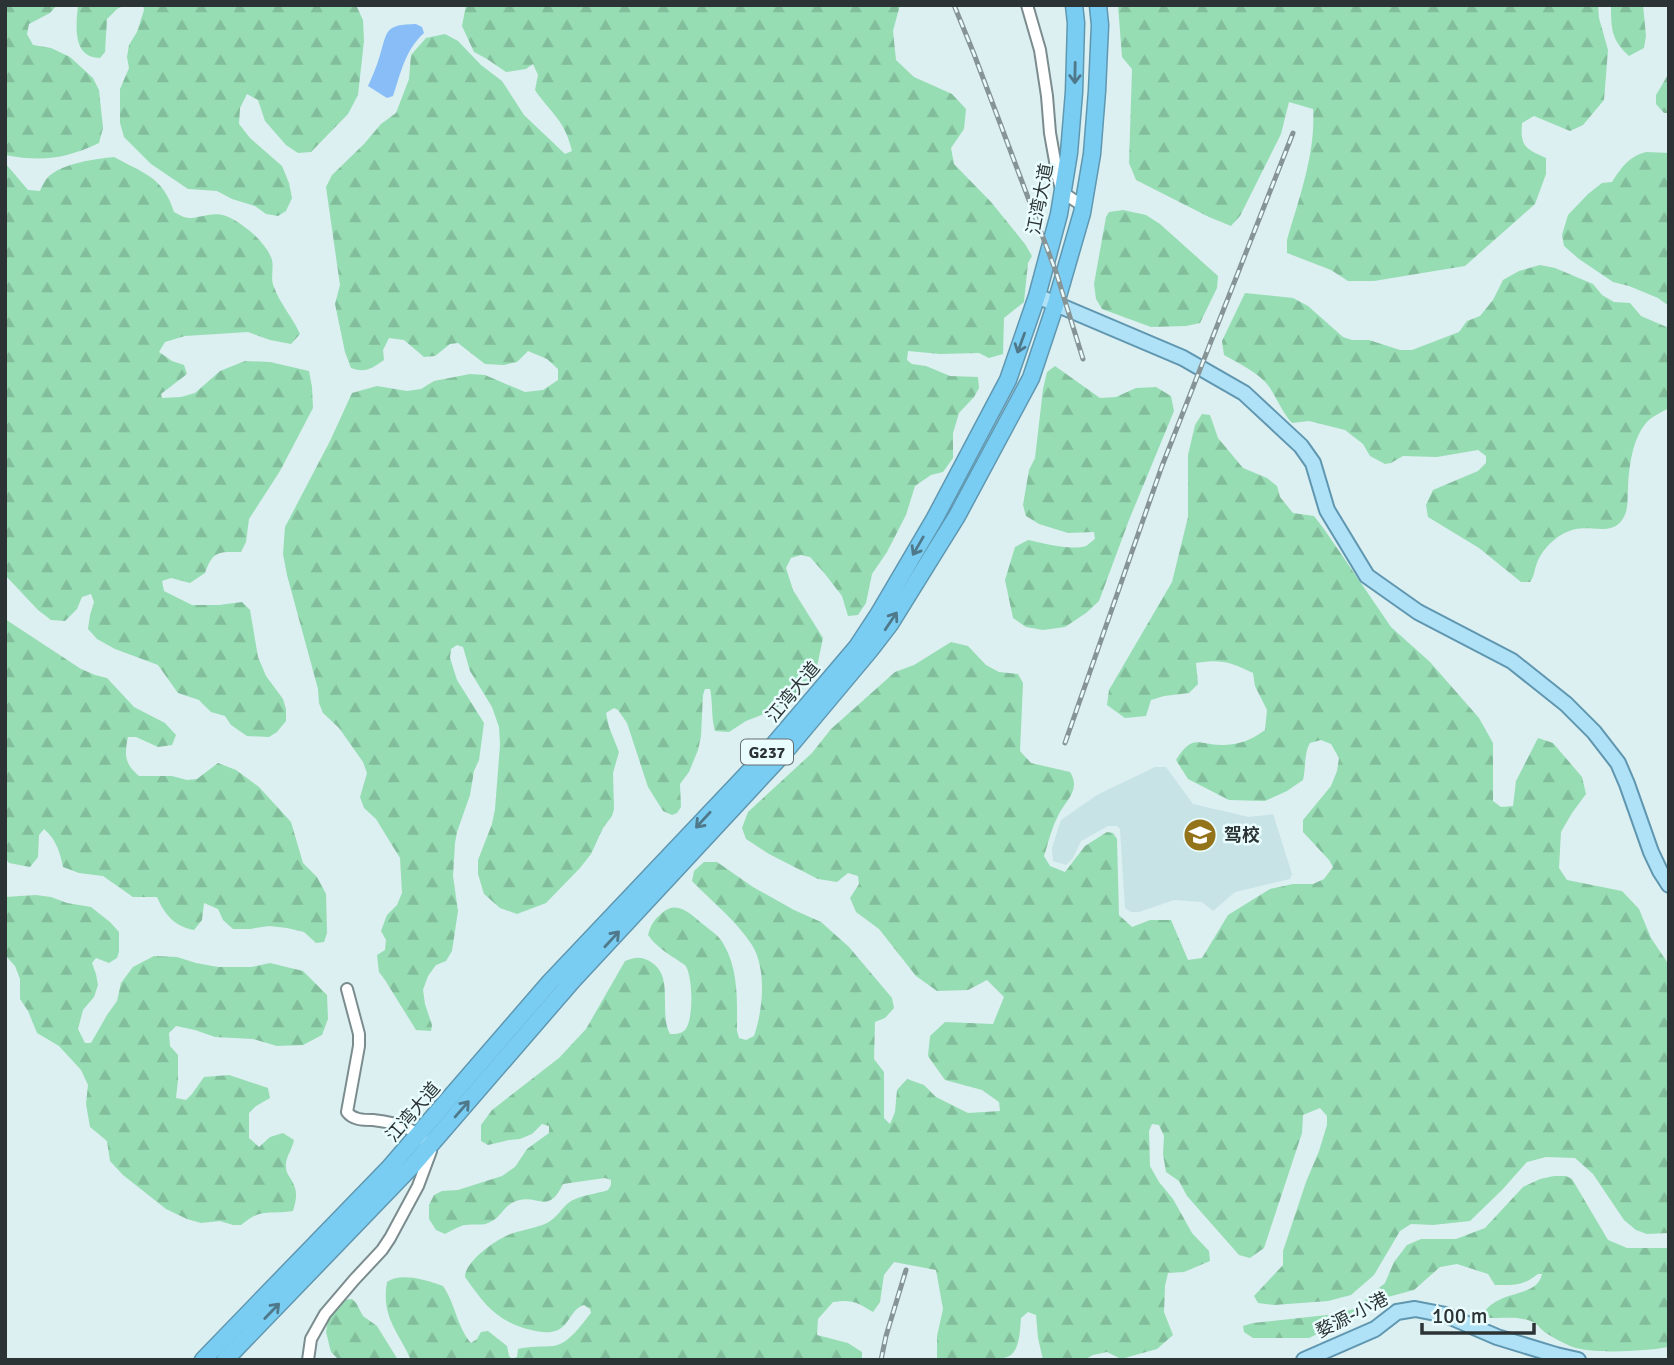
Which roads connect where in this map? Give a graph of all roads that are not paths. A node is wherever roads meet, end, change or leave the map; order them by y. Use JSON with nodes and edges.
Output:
{"nodes":[{"id":1,"x":1027,"y":5,"type":"edge"},
{"id":2,"x":1074,"y":5,"type":"edge"},
{"id":3,"x":1098,"y":5,"type":"edge"},
{"id":4,"x":1062,"y":192,"type":"junction"},
{"id":5,"x":1083,"y":206,"type":"junction"},
{"id":6,"x":1037,"y":296,"type":"junction"},
{"id":7,"x":1056,"y":303,"type":"junction"},
{"id":8,"x":1669,"y":885,"type":"edge"},
{"id":9,"x":347,"y":989,"type":"dead end"},
{"id":10,"x":424,"y":1140,"type":"junction"},
{"id":11,"x":203,"y":1360,"type":"edge"},
{"id":12,"x":225,"y":1360,"type":"edge"},
{"id":13,"x":307,"y":1360,"type":"edge"},
{"id":14,"x":1304,"y":1360,"type":"edge"},
{"id":15,"x":1578,"y":1360,"type":"edge"}],
"edges":[{"from":1,"to":4,"type":"street"},
{"from":2,"to":4,"type":"highway","name":"江湾大道","number":"G237","one_way":true},
{"from":3,"to":5,"type":"highway","name":"江湾大道","number":"G237"},
{"from":4,"to":5,"type":"street"},
{"from":4,"to":6,"type":"highway","name":"江湾大道","number":"G237"},
{"from":5,"to":7,"type":"highway","name":"江湾大道","number":"G237"},
{"from":6,"to":7,"type":"main road"},
{"from":6,"to":10,"type":"highway","name":"江湾大道","number":"G237","one_way":true},
{"from":7,"to":8,"type":"main road"},
{"from":10,"to":7,"type":"highway","name":"江湾大道","number":"G237","one_way":true},
{"from":9,"to":10,"type":"street"},
{"from":10,"to":11,"type":"highway","name":"江湾大道","number":"G237"},
{"from":12,"to":10,"type":"highway","name":"江湾大道","number":"G237","one_way":true},
{"from":10,"to":13,"type":"street"},
{"from":14,"to":15,"type":"main road","name":"婺源-小港"}]}
